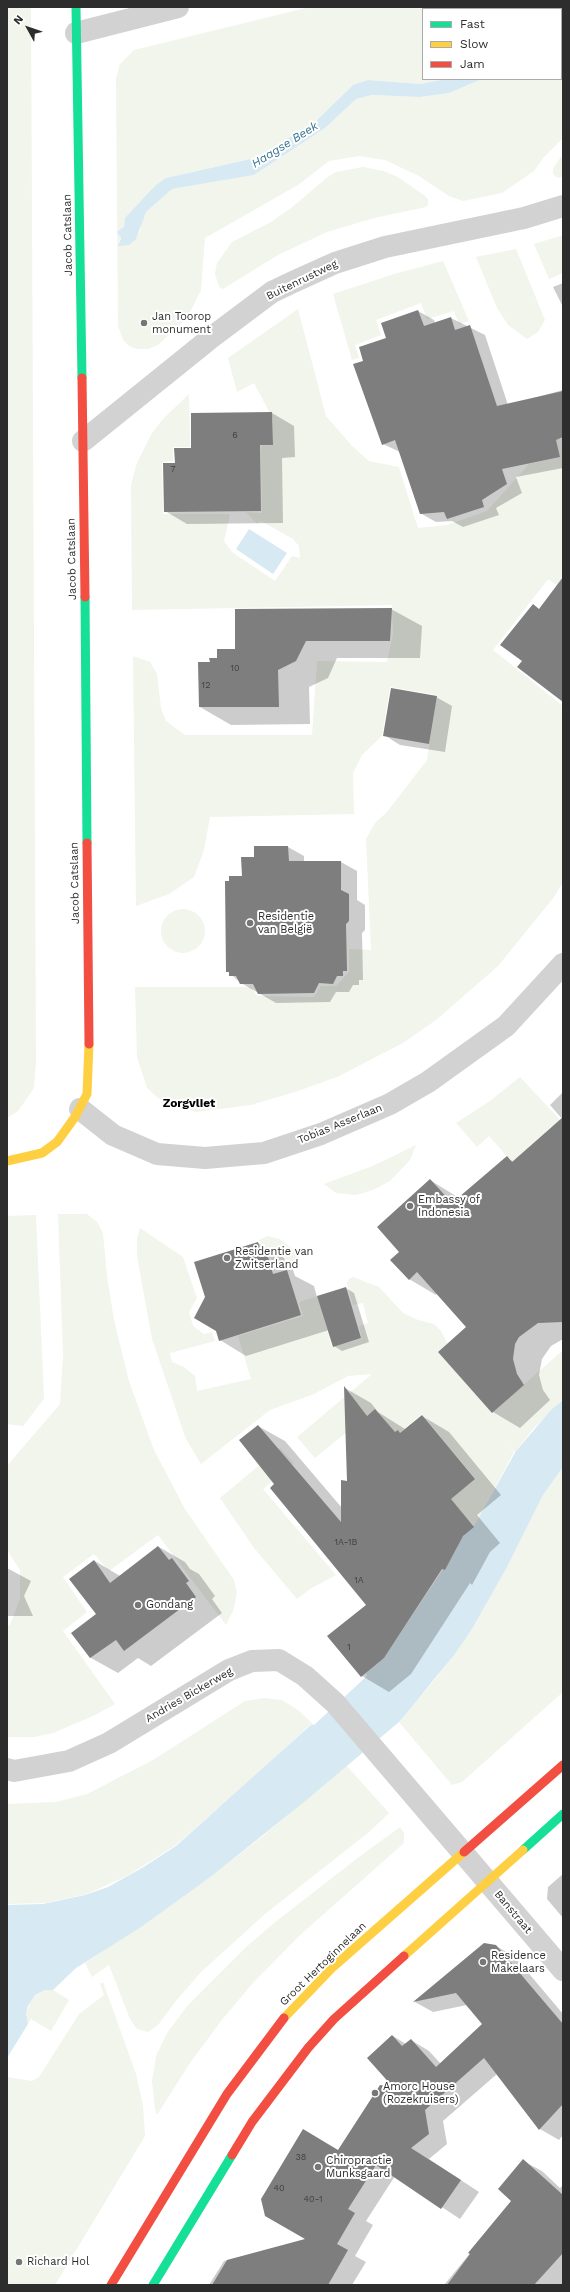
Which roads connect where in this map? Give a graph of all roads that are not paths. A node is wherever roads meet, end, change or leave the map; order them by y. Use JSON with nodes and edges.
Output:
{"nodes":[{"id":1,"x":76,"y":7,"type":"edge"},
{"id":2,"x":178,"y":7,"type":"edge"},
{"id":3,"x":76,"y":32,"type":"junction"},
{"id":4,"x":563,"y":206,"type":"edge"},
{"id":5,"x":83,"y":441,"type":"junction"},
{"id":6,"x":563,"y":964,"type":"edge"},
{"id":7,"x":80,"y":1110,"type":"junction"},
{"id":8,"x":7,"y":1161,"type":"edge"},
{"id":9,"x":563,"y":1765,"type":"edge"},
{"id":10,"x":7,"y":1769,"type":"edge"},
{"id":11,"x":563,"y":1814,"type":"edge"},
{"id":12,"x":463,"y":1854,"type":"junction"},
{"id":13,"x":488,"y":1881,"type":"junction"},
{"id":14,"x":563,"y":1970,"type":"edge"},
{"id":15,"x":111,"y":2285,"type":"edge"},
{"id":16,"x":153,"y":2285,"type":"edge"}],
"edges":[{"from":1,"to":3,"type":"main road","name":"Jacob Catslaan"},
{"from":2,"to":3,"type":"street"},
{"from":3,"to":5,"type":"main road","name":"Jacob Catslaan"},
{"from":4,"to":5,"type":"street","name":"Buitenrustweg"},
{"from":5,"to":7,"type":"main road","name":"Jacob Catslaan"},
{"from":6,"to":7,"type":"street","name":"Tobias Asserlaan"},
{"from":7,"to":8,"type":"main road","name":"Jacob Catslaan"},
{"from":9,"to":12,"type":"main road","name":"Groot Hertoginnelaan"},
{"from":10,"to":12,"type":"street","name":"Andries Bickerweg"},
{"from":11,"to":13,"type":"main road"},
{"from":12,"to":13,"type":"street","name":"Banstraat"},
{"from":12,"to":15,"type":"main road","name":"Groot Hertoginnelaan"},
{"from":13,"to":14,"type":"street","name":"Banstraat"},
{"from":13,"to":16,"type":"main road"}]}
